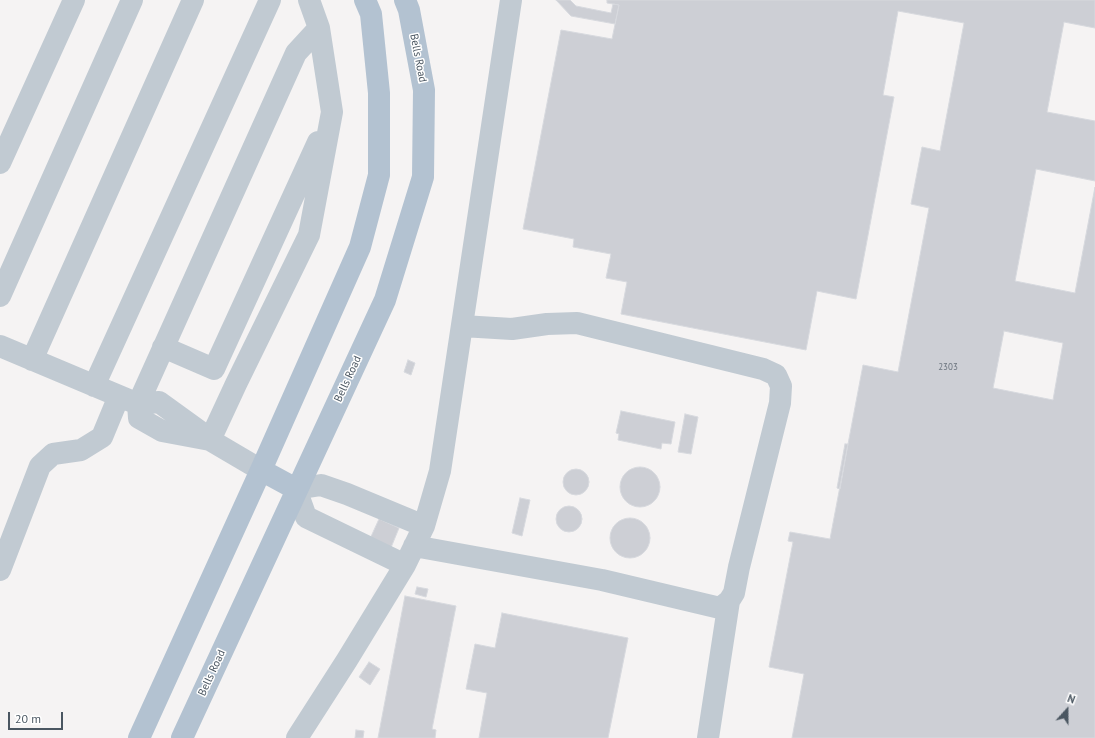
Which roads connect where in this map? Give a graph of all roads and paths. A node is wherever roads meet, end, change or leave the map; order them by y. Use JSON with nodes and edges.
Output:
{"nodes":[{"id":1,"x":74,"y":0,"type":"edge"},
{"id":2,"x":132,"y":0,"type":"edge"},
{"id":3,"x":193,"y":0,"type":"edge"},
{"id":4,"x":270,"y":0,"type":"edge"},
{"id":5,"x":309,"y":0,"type":"edge"},
{"id":6,"x":366,"y":0,"type":"edge"},
{"id":7,"x":405,"y":0,"type":"edge"},
{"id":8,"x":511,"y":0,"type":"edge"},
{"id":9,"x":319,"y":28,"type":"junction"},
{"id":10,"x":332,"y":112,"type":"junction"},
{"id":11,"x":0,"y":163,"type":"edge"},
{"id":12,"x":0,"y":296,"type":"edge"},
{"id":13,"x":462,"y":326,"type":"junction"},
{"id":14,"x":0,"y":346,"type":"edge"},
{"id":15,"x":163,"y":347,"type":"junction"},
{"id":16,"x":32,"y":360,"type":"junction"},
{"id":17,"x":94,"y":386,"type":"junction"},
{"id":18,"x":128,"y":400,"type":"junction"},
{"id":19,"x":210,"y":440,"type":"junction"},
{"id":20,"x":261,"y":470,"type":"junction"},
{"id":21,"x":296,"y":489,"type":"junction"},
{"id":22,"x":424,"y":526,"type":"junction"},
{"id":23,"x":410,"y":556,"type":"junction"},
{"id":24,"x":0,"y":570,"type":"edge"},
{"id":25,"x":729,"y":601,"type":"junction"},
{"id":26,"x":139,"y":738,"type":"edge"},
{"id":27,"x":182,"y":738,"type":"edge"},
{"id":28,"x":297,"y":738,"type":"edge"},
{"id":29,"x":708,"y":738,"type":"edge"}],
"edges":[{"from":1,"to":11,"type":"lane"},
{"from":2,"to":12,"type":"lane"},
{"from":3,"to":16,"type":"lane"},
{"from":4,"to":17,"type":"lane"},
{"from":5,"to":9,"type":"lane"},
{"from":6,"to":20,"type":"main road"},
{"from":7,"to":21,"type":"main road","name":"Bells Road"},
{"from":8,"to":13,"type":"lane"},
{"from":9,"to":10,"type":"lane"},
{"from":9,"to":15,"type":"lane"},
{"from":10,"to":15,"type":"lane"},
{"from":10,"to":19,"type":"lane"},
{"from":13,"to":22,"type":"lane"},
{"from":13,"to":25,"type":"lane"},
{"from":14,"to":16,"type":"lane"},
{"from":15,"to":18,"type":"lane"},
{"from":16,"to":17,"type":"lane"},
{"from":17,"to":18,"type":"lane"},
{"from":18,"to":19,"type":"lane"},
{"from":18,"to":24,"type":"lane"},
{"from":19,"to":20,"type":"lane"},
{"from":20,"to":21,"type":"main road"},
{"from":20,"to":26,"type":"main road"},
{"from":21,"to":22,"type":"lane"},
{"from":21,"to":23,"type":"lane"},
{"from":21,"to":27,"type":"main road","name":"Bells Road"},
{"from":22,"to":23,"type":"lane"},
{"from":23,"to":25,"type":"lane"},
{"from":23,"to":28,"type":"lane"},
{"from":25,"to":29,"type":"lane"}]}
